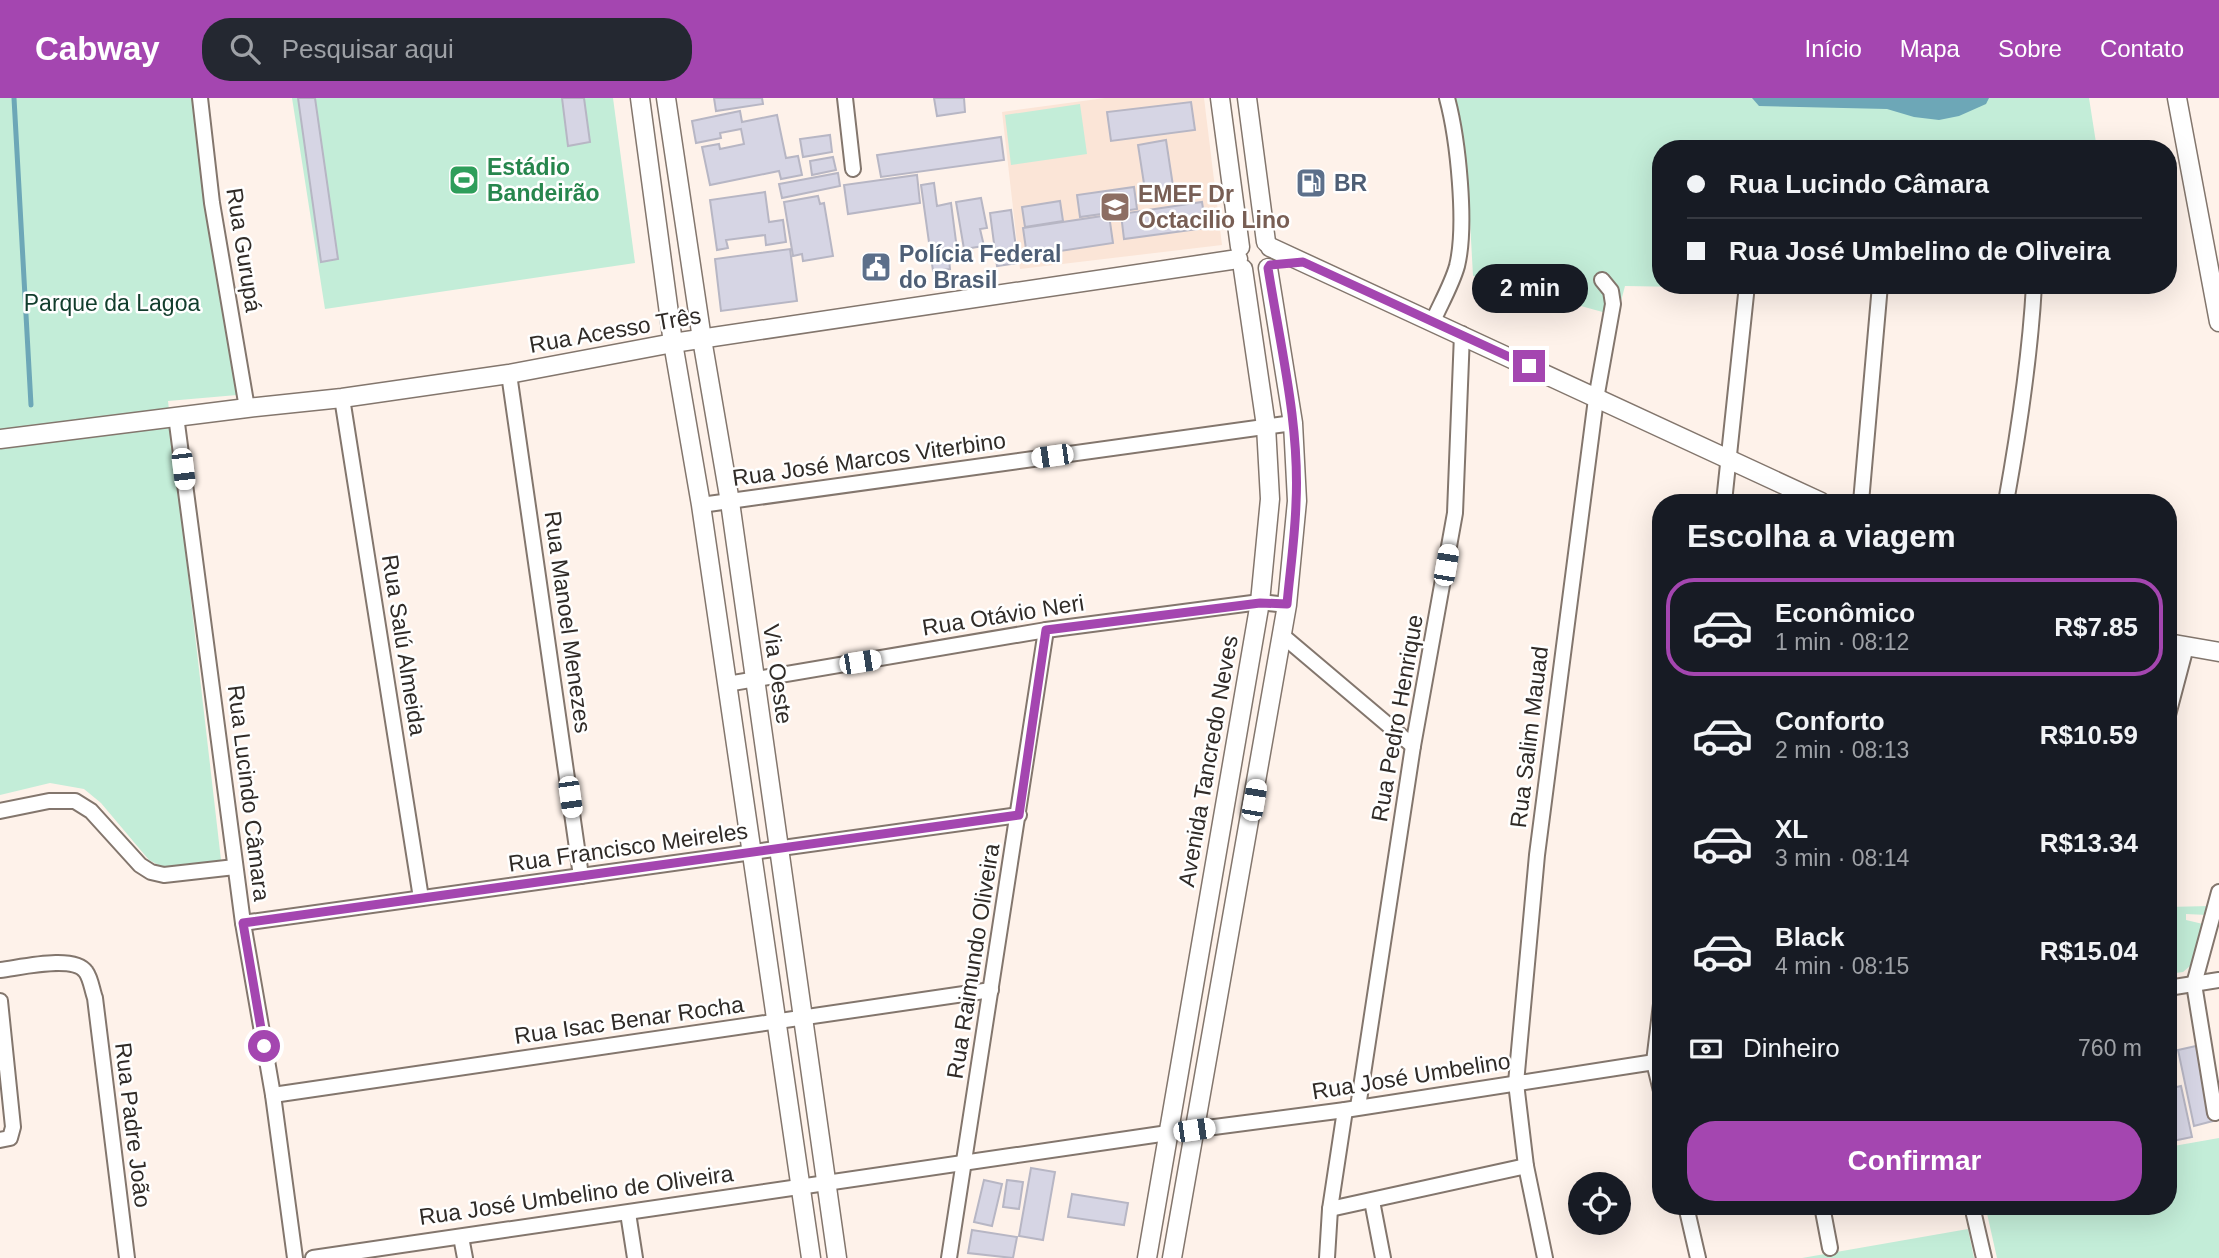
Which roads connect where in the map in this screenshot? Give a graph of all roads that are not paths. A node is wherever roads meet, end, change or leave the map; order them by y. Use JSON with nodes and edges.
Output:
{"nodes":[{"id":1,"x":200,"y":98,"type":"edge"},
{"id":2,"x":640,"y":98,"type":"edge"},
{"id":3,"x":666,"y":98,"type":"edge"},
{"id":4,"x":845,"y":98,"type":"edge"},
{"id":5,"x":1220,"y":98,"type":"edge"},
{"id":6,"x":1247,"y":98,"type":"edge"},
{"id":7,"x":1447,"y":98,"type":"edge"},
{"id":8,"x":2177,"y":98,"type":"edge"},
{"id":9,"x":1251,"y":129,"type":"junction"},
{"id":10,"x":1225,"y":133,"type":"junction"},
{"id":11,"x":853,"y":169,"type":"dead end"},
{"id":12,"x":1268,"y":245,"type":"junction"},
{"id":13,"x":1240,"y":258,"type":"junction"},
{"id":14,"x":1303,"y":262,"type":"junction"},
{"id":15,"x":1269,"y":267,"type":"junction"},
{"id":16,"x":1602,"y":280,"type":"dead end"},
{"id":17,"x":1746,"y":294,"type":"edge"},
{"id":18,"x":1879,"y":294,"type":"edge"},
{"id":19,"x":2033,"y":294,"type":"edge"},
{"id":20,"x":1433,"y":321,"type":"junction"},
{"id":21,"x":2219,"y":322,"type":"edge"},
{"id":22,"x":1462,"y":334,"type":"junction"},
{"id":23,"x":702,"y":339,"type":"junction"},
{"id":24,"x":673,"y":343,"type":"junction"},
{"id":25,"x":509,"y":374,"type":"junction"},
{"id":26,"x":342,"y":398,"type":"junction"},
{"id":27,"x":1596,"y":398,"type":"junction"},
{"id":28,"x":247,"y":408,"type":"junction"},
{"id":29,"x":176,"y":416,"type":"junction"},
{"id":30,"x":1293,"y":423,"type":"junction"},
{"id":31,"x":1266,"y":426,"type":"junction"},
{"id":32,"x":0,"y":439,"type":"edge"},
{"id":33,"x":1730,"y":458,"type":"junction"},
{"id":34,"x":1725,"y":494,"type":"edge"},
{"id":35,"x":1804,"y":494,"type":"edge"},
{"id":36,"x":1862,"y":494,"type":"edge"},
{"id":37,"x":2007,"y":494,"type":"edge"},
{"id":38,"x":730,"y":502,"type":"junction"},
{"id":39,"x":701,"y":505,"type":"junction"},
{"id":40,"x":1260,"y":603,"type":"junction"},
{"id":41,"x":1287,"y":604,"type":"junction"},
{"id":42,"x":1046,"y":630,"type":"junction"},
{"id":43,"x":1283,"y":636,"type":"junction"},
{"id":44,"x":2177,"y":645,"type":"edge"},
{"id":45,"x":2219,"y":652,"type":"edge"},
{"id":46,"x":754,"y":679,"type":"junction"},
{"id":47,"x":727,"y":684,"type":"junction"},
{"id":48,"x":1413,"y":746,"type":"junction"},
{"id":49,"x":0,"y":811,"type":"edge"},
{"id":50,"x":1019,"y":815,"type":"junction"},
{"id":51,"x":780,"y":849,"type":"junction"},
{"id":52,"x":751,"y":852,"type":"junction"},
{"id":53,"x":235,"y":867,"type":"junction"},
{"id":54,"x":581,"y":876,"type":"junction"},
{"id":55,"x":2219,"y":892,"type":"edge"},
{"id":56,"x":421,"y":898,"type":"junction"},
{"id":57,"x":243,"y":923,"type":"junction"},
{"id":58,"x":0,"y":970,"type":"edge"},
{"id":59,"x":2219,"y":980,"type":"edge"},
{"id":60,"x":2194,"y":984,"type":"junction"},
{"id":61,"x":2177,"y":987,"type":"edge"},
{"id":62,"x":991,"y":990,"type":"junction"},
{"id":63,"x":0,"y":1001,"type":"edge"},
{"id":64,"x":803,"y":1017,"type":"junction"},
{"id":65,"x":775,"y":1021,"type":"junction"},
{"id":66,"x":1652,"y":1063,"type":"edge"},
{"id":67,"x":1516,"y":1083,"type":"junction"},
{"id":68,"x":273,"y":1095,"type":"junction"},
{"id":69,"x":1352,"y":1109,"type":"junction"},
{"id":70,"x":2215,"y":1113,"type":"dead end"},
{"id":71,"x":1194,"y":1130,"type":"junction"},
{"id":72,"x":1168,"y":1133,"type":"junction"},
{"id":73,"x":0,"y":1140,"type":"edge"},
{"id":74,"x":962,"y":1165,"type":"junction"},
{"id":75,"x":1526,"y":1166,"type":"junction"},
{"id":76,"x":826,"y":1184,"type":"junction"},
{"id":77,"x":800,"y":1187,"type":"junction"},
{"id":78,"x":1372,"y":1201,"type":"junction"},
{"id":79,"x":1330,"y":1209,"type":"junction"},
{"id":80,"x":628,"y":1213,"type":"junction"},
{"id":81,"x":1688,"y":1215,"type":"edge"},
{"id":82,"x":1824,"y":1215,"type":"edge"},
{"id":83,"x":1974,"y":1215,"type":"edge"},
{"id":84,"x":461,"y":1237,"type":"junction"},
{"id":85,"x":1830,"y":1248,"type":"dead end"},
{"id":86,"x":127,"y":1258,"type":"edge"},
{"id":87,"x":295,"y":1258,"type":"edge"},
{"id":88,"x":313,"y":1258,"type":"edge"},
{"id":89,"x":465,"y":1258,"type":"edge"},
{"id":90,"x":635,"y":1258,"type":"edge"},
{"id":91,"x":811,"y":1258,"type":"edge"},
{"id":92,"x":837,"y":1258,"type":"edge"},
{"id":93,"x":949,"y":1258,"type":"edge"},
{"id":94,"x":1147,"y":1258,"type":"edge"},
{"id":95,"x":1172,"y":1258,"type":"edge"},
{"id":96,"x":1327,"y":1258,"type":"edge"},
{"id":97,"x":1383,"y":1258,"type":"edge"},
{"id":98,"x":1545,"y":1258,"type":"edge"},
{"id":99,"x":1698,"y":1258,"type":"edge"},
{"id":100,"x":1984,"y":1258,"type":"edge"}],
"edges":[{"from":1,"to":28,"type":"street","name":"Rua Gurupá"},
{"from":2,"to":24,"type":"street"},
{"from":3,"to":23,"type":"street","name":"Via Oeste"},
{"from":4,"to":11,"type":"street"},
{"from":5,"to":10,"type":"street","name":"Avenida Tancredo Neves"},
{"from":6,"to":9,"type":"street"},
{"from":7,"to":20,"type":"street"},
{"from":8,"to":21,"type":"street"},
{"from":9,"to":10,"type":"street"},
{"from":9,"to":12,"type":"street"},
{"from":10,"to":13,"type":"street","name":"Avenida Tancredo Neves"},
{"from":12,"to":13,"type":"street"},
{"from":12,"to":14,"type":"street"},
{"from":12,"to":15,"type":"street"},
{"from":13,"to":15,"type":"street"},
{"from":13,"to":23,"type":"street","name":"Rua Acesso Três"},
{"from":13,"to":31,"type":"street","name":"Avenida Tancredo Neves"},
{"from":14,"to":15,"type":"street"},
{"from":14,"to":20,"type":"street"},
{"from":15,"to":30,"type":"street"},
{"from":16,"to":27,"type":"street","name":"Rua Salim Mauad"},
{"from":17,"to":33,"type":"street"},
{"from":18,"to":36,"type":"street"},
{"from":19,"to":37,"type":"street"},
{"from":20,"to":22,"type":"street"},
{"from":22,"to":27,"type":"street"},
{"from":22,"to":48,"type":"street","name":"Rua Pedro Henrique"},
{"from":23,"to":24,"type":"street","name":"Rua Acesso Três"},
{"from":23,"to":38,"type":"street","name":"Via Oeste"},
{"from":24,"to":25,"type":"street","name":"Rua Acesso Três"},
{"from":24,"to":39,"type":"street"},
{"from":25,"to":26,"type":"street","name":"Rua Acesso Três"},
{"from":25,"to":54,"type":"street","name":"Rua Manoel Menezes"},
{"from":26,"to":28,"type":"street","name":"Rua Acesso Três"},
{"from":26,"to":56,"type":"street","name":"Rua Salú Almeida"},
{"from":27,"to":33,"type":"street"},
{"from":27,"to":67,"type":"street","name":"Rua Salim Mauad"},
{"from":28,"to":29,"type":"street","name":"Rua Acesso Três"},
{"from":29,"to":32,"type":"street","name":"Rua Acesso Três"},
{"from":29,"to":53,"type":"street","name":"Rua Lucindo Câmara"},
{"from":30,"to":31,"type":"street","name":"Rua José Marcos Viterbino"},
{"from":30,"to":41,"type":"street"},
{"from":31,"to":38,"type":"street","name":"Rua José Marcos Viterbino"},
{"from":31,"to":40,"type":"street","name":"Avenida Tancredo Neves"},
{"from":33,"to":34,"type":"street"},
{"from":33,"to":35,"type":"street"},
{"from":38,"to":39,"type":"street","name":"Rua José Marcos Viterbino"},
{"from":38,"to":46,"type":"street","name":"Via Oeste"},
{"from":39,"to":47,"type":"street"},
{"from":40,"to":41,"type":"street","name":"Rua Otávio Neri"},
{"from":40,"to":42,"type":"street","name":"Rua Otávio Neri"},
{"from":40,"to":72,"type":"street","name":"Avenida Tancredo Neves"},
{"from":41,"to":43,"type":"street"},
{"from":42,"to":46,"type":"street","name":"Rua Otávio Neri"},
{"from":42,"to":50,"type":"street","name":"Rua Raimundo Oliveira"},
{"from":43,"to":48,"type":"street"},
{"from":43,"to":71,"type":"street"},
{"from":44,"to":45,"type":"street"},
{"from":46,"to":47,"type":"street","name":"Rua Otávio Neri"},
{"from":46,"to":51,"type":"street","name":"Via Oeste"},
{"from":47,"to":52,"type":"street"},
{"from":48,"to":69,"type":"street","name":"Rua Pedro Henrique"},
{"from":49,"to":53,"type":"street"},
{"from":50,"to":51,"type":"street","name":"Rua Francisco Meireles"},
{"from":50,"to":62,"type":"street","name":"Rua Raimundo Oliveira"},
{"from":51,"to":52,"type":"street","name":"Rua Francisco Meireles"},
{"from":51,"to":64,"type":"street","name":"Via Oeste"},
{"from":52,"to":54,"type":"street","name":"Rua Francisco Meireles"},
{"from":52,"to":65,"type":"street"},
{"from":53,"to":57,"type":"street","name":"Rua Lucindo Câmara"},
{"from":54,"to":56,"type":"street","name":"Rua Francisco Meireles"},
{"from":55,"to":60,"type":"street"},
{"from":56,"to":57,"type":"street","name":"Rua Francisco Meireles"},
{"from":57,"to":68,"type":"street","name":"Rua Lucindo Câmara"},
{"from":58,"to":86,"type":"street","name":"Rua Padre João"},
{"from":59,"to":60,"type":"street"},
{"from":60,"to":61,"type":"street"},
{"from":60,"to":70,"type":"street"},
{"from":62,"to":64,"type":"street","name":"Rua Isac Benar Rocha"},
{"from":62,"to":74,"type":"street","name":"Rua Raimundo Oliveira"},
{"from":63,"to":73,"type":"street"},
{"from":64,"to":65,"type":"street","name":"Rua Isac Benar Rocha"},
{"from":64,"to":76,"type":"street","name":"Via Oeste"},
{"from":65,"to":68,"type":"street","name":"Rua Isac Benar Rocha"},
{"from":65,"to":77,"type":"street"},
{"from":66,"to":67,"type":"street","name":"Rua José Umbelino"},
{"from":67,"to":69,"type":"street","name":"Rua José Umbelino"},
{"from":67,"to":75,"type":"street","name":"Rua Salim Mauad"},
{"from":68,"to":87,"type":"street","name":"Rua Lucindo Câmara"},
{"from":69,"to":71,"type":"street","name":"Rua José Umbelino"},
{"from":69,"to":79,"type":"street","name":"Rua Pedro Henrique"},
{"from":71,"to":72,"type":"street","name":"Rua José Umbelino"},
{"from":71,"to":95,"type":"street"},
{"from":72,"to":74,"type":"street","name":"Rua José Umbelino"},
{"from":72,"to":94,"type":"street","name":"Avenida Tancredo Neves"},
{"from":74,"to":76,"type":"street","name":"Rua José Umbelino de Oliveira"},
{"from":74,"to":93,"type":"street","name":"Rua Raimundo Oliveira"},
{"from":75,"to":78,"type":"street"},
{"from":75,"to":98,"type":"street","name":"Rua Salim Mauad"},
{"from":76,"to":77,"type":"street","name":"Rua José Umbelino de Oliveira"},
{"from":76,"to":92,"type":"street","name":"Via Oeste"},
{"from":77,"to":80,"type":"street","name":"Rua José Umbelino de Oliveira"},
{"from":77,"to":91,"type":"street"},
{"from":78,"to":79,"type":"street"},
{"from":78,"to":97,"type":"street"},
{"from":79,"to":96,"type":"street","name":"Rua Pedro Henrique"},
{"from":80,"to":84,"type":"street","name":"Rua José Umbelino de Oliveira"},
{"from":80,"to":90,"type":"street"},
{"from":81,"to":99,"type":"street"},
{"from":82,"to":85,"type":"street"},
{"from":83,"to":100,"type":"street"},
{"from":84,"to":88,"type":"street","name":"Rua José Umbelino de Oliveira"},
{"from":84,"to":89,"type":"street"}]}
